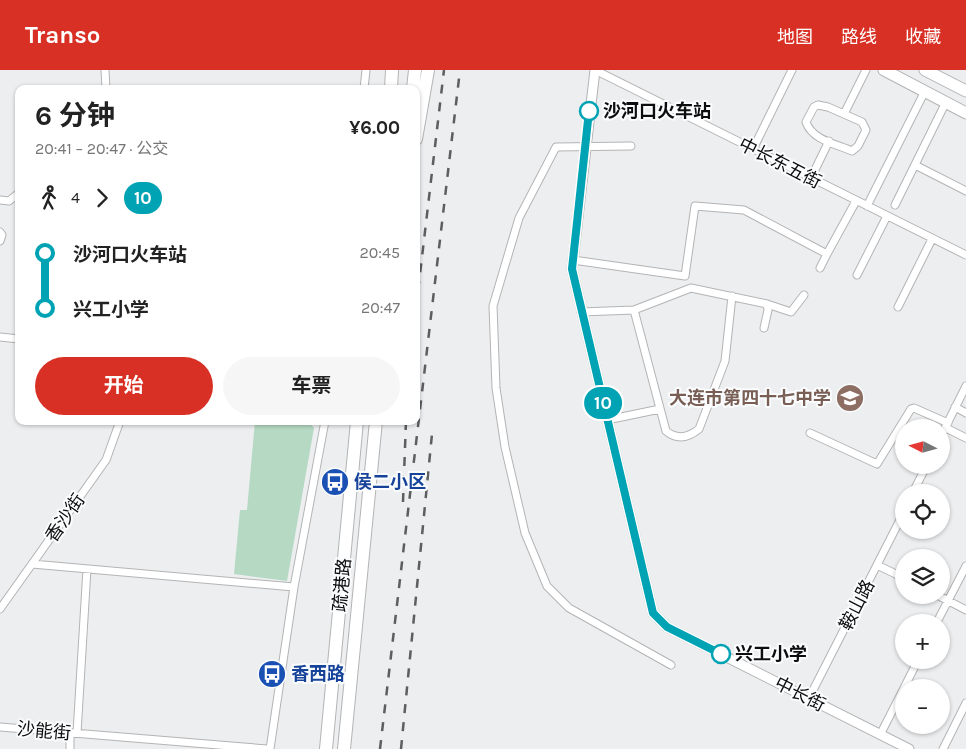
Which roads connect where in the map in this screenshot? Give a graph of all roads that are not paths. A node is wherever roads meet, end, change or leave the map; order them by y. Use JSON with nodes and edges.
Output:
{"nodes":[{"id":1,"x":105,"y":70,"type":"edge"},
{"id":2,"x":366,"y":70,"type":"edge"},
{"id":3,"x":392,"y":70,"type":"edge"},
{"id":4,"x":415,"y":70,"type":"edge"},
{"id":5,"x":428,"y":70,"type":"edge"},
{"id":6,"x":595,"y":70,"type":"edge"},
{"id":7,"x":792,"y":70,"type":"edge"},
{"id":8,"x":866,"y":70,"type":"edge"},
{"id":9,"x":884,"y":70,"type":"edge"},
{"id":10,"x":925,"y":70,"type":"edge"},
{"id":11,"x":106,"y":85,"type":"edge"},
{"id":12,"x":364,"y":85,"type":"edge"},
{"id":13,"x":390,"y":85,"type":"edge"},
{"id":14,"x":413,"y":85,"type":"edge"},
{"id":15,"x":925,"y":91,"type":"junction"},
{"id":16,"x":966,"y":91,"type":"edge"},
{"id":17,"x":946,"y":102,"type":"junction"},
{"id":18,"x":966,"y":113,"type":"edge"},
{"id":19,"x":844,"y":114,"type":"junction"},
{"id":20,"x":420,"y":116,"type":"edge"},
{"id":21,"x":829,"y":141,"type":"junction"},
{"id":22,"x":585,"y":145,"type":"junction"},
{"id":23,"x":631,"y":146,"type":"dead end"},
{"id":24,"x":753,"y":149,"type":"junction"},
{"id":25,"x":915,"y":165,"type":"junction"},
{"id":26,"x":811,"y":178,"type":"junction"},
{"id":27,"x":966,"y":191,"type":"edge"},
{"id":28,"x":15,"y":196,"type":"edge"},
{"id":29,"x":0,"y":200,"type":"edge"},
{"id":30,"x":856,"y":201,"type":"junction"},
{"id":31,"x":895,"y":205,"type":"dead end"},
{"id":32,"x":867,"y":206,"type":"junction"},
{"id":33,"x":887,"y":216,"type":"junction"},
{"id":34,"x":0,"y":232,"type":"edge"},
{"id":35,"x":932,"y":239,"type":"junction"},
{"id":36,"x":0,"y":241,"type":"edge"},
{"id":37,"x":827,"y":254,"type":"junction"},
{"id":38,"x":966,"y":256,"type":"edge"},
{"id":39,"x":573,"y":260,"type":"junction"},
{"id":40,"x":820,"y":268,"type":"dead end"},
{"id":41,"x":857,"y":276,"type":"dead end"},
{"id":42,"x":804,"y":295,"type":"dead end"},
{"id":43,"x":732,"y":296,"type":"junction"},
{"id":44,"x":767,"y":304,"type":"junction"},
{"id":45,"x":898,"y":307,"type":"dead end"},
{"id":46,"x":634,"y":310,"type":"junction"},
{"id":47,"x":581,"y":312,"type":"junction"},
{"id":48,"x":764,"y":328,"type":"dead end"},
{"id":49,"x":0,"y":336,"type":"edge"},
{"id":50,"x":15,"y":338,"type":"edge"},
{"id":51,"x":966,"y":386,"type":"edge"},
{"id":52,"x":956,"y":408,"type":"junction"},
{"id":53,"x":660,"y":409,"type":"junction"},
{"id":54,"x":966,"y":413,"type":"edge"},
{"id":55,"x":905,"y":419,"type":"edge"},
{"id":56,"x":934,"y":419,"type":"edge"},
{"id":57,"x":607,"y":420,"type":"junction"},
{"id":58,"x":950,"y":420,"type":"edge"},
{"id":59,"x":119,"y":425,"type":"edge"},
{"id":60,"x":324,"y":425,"type":"edge"},
{"id":61,"x":357,"y":425,"type":"edge"},
{"id":62,"x":376,"y":425,"type":"edge"},
{"id":63,"x":950,"y":428,"type":"edge"},
{"id":64,"x":810,"y":433,"type":"dead end"},
{"id":65,"x":895,"y":435,"type":"edge"},
{"id":66,"x":966,"y":438,"type":"edge"},
{"id":67,"x":895,"y":529,"type":"edge"},
{"id":68,"x":32,"y":564,"type":"junction"},
{"id":69,"x":877,"y":564,"type":"junction"},
{"id":70,"x":966,"y":566,"type":"edge"},
{"id":71,"x":87,"y":569,"type":"junction"},
{"id":72,"x":895,"y":573,"type":"edge"},
{"id":73,"x":294,"y":587,"type":"junction"},
{"id":74,"x":950,"y":596,"type":"edge"},
{"id":75,"x":950,"y":601,"type":"edge"},
{"id":76,"x":0,"y":609,"type":"edge"},
{"id":77,"x":966,"y":610,"type":"edge"},
{"id":78,"x":671,"y":665,"type":"dead end"},
{"id":79,"x":810,"y":698,"type":"junction"},
{"id":80,"x":966,"y":703,"type":"edge"},
{"id":81,"x":895,"y":706,"type":"edge"},
{"id":82,"x":0,"y":727,"type":"edge"},
{"id":83,"x":73,"y":733,"type":"junction"},
{"id":84,"x":880,"y":735,"type":"junction"},
{"id":85,"x":70,"y":749,"type":"edge"},
{"id":86,"x":268,"y":749,"type":"edge"},
{"id":87,"x":326,"y":749,"type":"edge"},
{"id":88,"x":344,"y":749,"type":"edge"},
{"id":89,"x":909,"y":749,"type":"edge"},
{"id":90,"x":943,"y":749,"type":"edge"}],
"edges":[{"from":1,"to":11,"type":"street"},
{"from":2,"to":12,"type":"street"},
{"from":3,"to":13,"type":"highway"},
{"from":4,"to":14,"type":"highway"},
{"from":5,"to":20,"type":"highway"},
{"from":6,"to":22,"type":"street","name":"中长街"},
{"from":6,"to":24,"type":"street","name":"中长东五街"},
{"from":7,"to":24,"type":"street"},
{"from":8,"to":19,"type":"street"},
{"from":9,"to":15,"type":"main road"},
{"from":10,"to":16,"type":"main road"},
{"from":15,"to":17,"type":"main road"},
{"from":15,"to":32,"type":"street"},
{"from":17,"to":18,"type":"main road"},
{"from":17,"to":25,"type":"street"},
{"from":19,"to":21,"type":"street"},
{"from":19,"to":21,"type":"street"},
{"from":21,"to":26,"type":"street"},
{"from":22,"to":23,"type":"street"},
{"from":22,"to":39,"type":"street","name":"中长街"},
{"from":22,"to":78,"type":"street"},
{"from":24,"to":26,"type":"street","name":"中长东五街"},
{"from":25,"to":27,"type":"street"},
{"from":25,"to":31,"type":"street"},
{"from":26,"to":30,"type":"street","name":"中长东五街"},
{"from":28,"to":29,"type":"street"},
{"from":30,"to":32,"type":"street","name":"中长东五街"},
{"from":30,"to":37,"type":"street"},
{"from":32,"to":33,"type":"street","name":"中长东五街"},
{"from":33,"to":35,"type":"street","name":"中长东五街"},
{"from":33,"to":41,"type":"street"},
{"from":34,"to":36,"type":"street"},
{"from":35,"to":38,"type":"street","name":"中长东五街"},
{"from":35,"to":45,"type":"street"},
{"from":37,"to":39,"type":"street"},
{"from":37,"to":40,"type":"street"},
{"from":39,"to":47,"type":"street","name":"中长街"},
{"from":42,"to":44,"type":"street"},
{"from":43,"to":44,"type":"street"},
{"from":43,"to":46,"type":"street"},
{"from":43,"to":53,"type":"street"},
{"from":44,"to":48,"type":"street"},
{"from":46,"to":47,"type":"street"},
{"from":46,"to":53,"type":"street"},
{"from":47,"to":57,"type":"street","name":"中长街"},
{"from":49,"to":50,"type":"street"},
{"from":51,"to":52,"type":"street"},
{"from":52,"to":54,"type":"street"},
{"from":52,"to":58,"type":"street"},
{"from":53,"to":57,"type":"street"},
{"from":55,"to":56,"type":"street"},
{"from":57,"to":79,"type":"street","name":"中长街"},
{"from":59,"to":68,"type":"street","name":"香沙街"},
{"from":60,"to":73,"type":"street"},
{"from":61,"to":87,"type":"highway","name":"疏港路"},
{"from":62,"to":88,"type":"highway"},
{"from":63,"to":66,"type":"street"},
{"from":64,"to":65,"type":"street"},
{"from":67,"to":69,"type":"street","name":"鞍山路"},
{"from":68,"to":71,"type":"street"},
{"from":68,"to":76,"type":"street","name":"香沙街"},
{"from":69,"to":72,"type":"street"},
{"from":69,"to":79,"type":"street","name":"鞍山路"},
{"from":70,"to":74,"type":"street"},
{"from":71,"to":73,"type":"street"},
{"from":71,"to":83,"type":"street"},
{"from":73,"to":86,"type":"street"},
{"from":75,"to":77,"type":"street"},
{"from":79,"to":84,"type":"street","name":"中长街"},
{"from":80,"to":90,"type":"street"},
{"from":81,"to":84,"type":"street"},
{"from":82,"to":83,"type":"street","name":"沙能街"},
{"from":83,"to":85,"type":"street"},
{"from":83,"to":86,"type":"street","name":"沙能街"},
{"from":84,"to":89,"type":"street","name":"中长街"}]}
